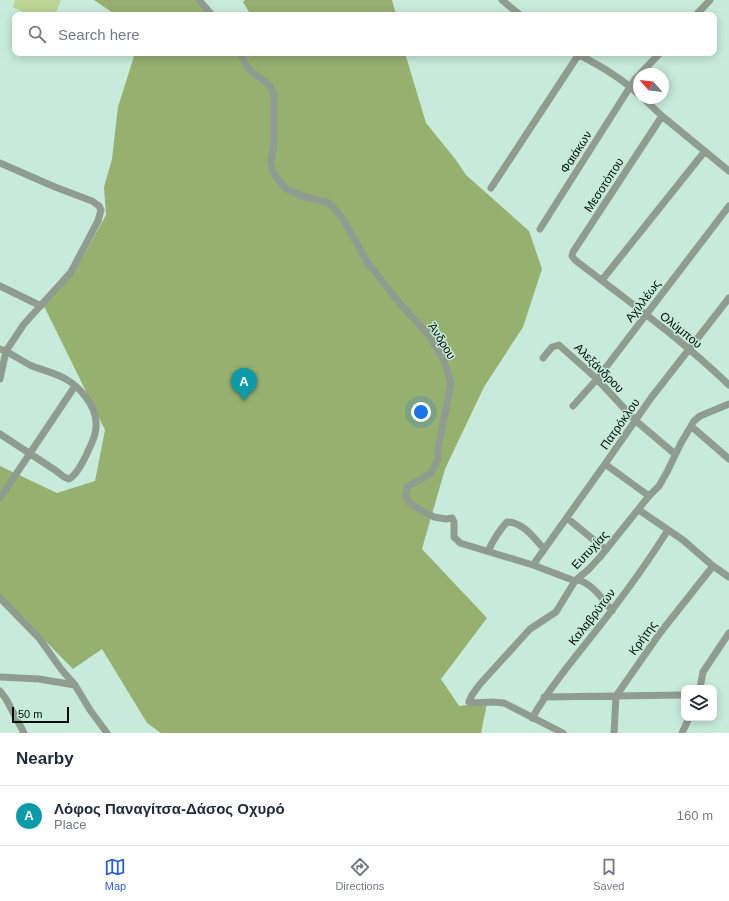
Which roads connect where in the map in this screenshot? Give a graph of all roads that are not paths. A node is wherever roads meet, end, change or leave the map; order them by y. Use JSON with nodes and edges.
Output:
{"nodes":[{"id":1,"x":199,"y":0,"type":"edge"},
{"id":2,"x":502,"y":0,"type":"edge"},
{"id":3,"x":710,"y":0,"type":"edge"},
{"id":4,"x":209,"y":12,"type":"edge"},
{"id":5,"x":516,"y":12,"type":"edge"},
{"id":6,"x":699,"y":12,"type":"edge"},
{"id":7,"x":241,"y":56,"type":"edge"},
{"id":8,"x":577,"y":56,"type":"edge"},
{"id":9,"x":581,"y":56,"type":"edge"},
{"id":10,"x":657,"y":56,"type":"edge"},
{"id":11,"x":646,"y":68,"type":"edge"},
{"id":12,"x":633,"y":84,"type":"edge"},
{"id":13,"x":631,"y":87,"type":"junction"},
{"id":14,"x":649,"y":104,"type":"edge"},
{"id":15,"x":662,"y":116,"type":"junction"},
{"id":16,"x":705,"y":151,"type":"junction"},
{"id":17,"x":0,"y":163,"type":"edge"},
{"id":18,"x":729,"y":171,"type":"edge"},
{"id":19,"x":492,"y":188,"type":"dead end"},
{"id":20,"x":729,"y":206,"type":"edge"},
{"id":21,"x":540,"y":229,"type":"dead end"},
{"id":22,"x":580,"y":264,"type":"joint"},
{"id":23,"x":602,"y":280,"type":"junction"},
{"id":24,"x":0,"y":286,"type":"edge"},
{"id":25,"x":729,"y":298,"type":"edge"},
{"id":26,"x":40,"y":306,"type":"junction"},
{"id":27,"x":646,"y":315,"type":"junction"},
{"id":28,"x":689,"y":349,"type":"junction"},
{"id":29,"x":3,"y":350,"type":"edge"},
{"id":30,"x":543,"y":358,"type":"dead end"},
{"id":31,"x":0,"y":379,"type":"edge"},
{"id":32,"x":597,"y":380,"type":"junction"},
{"id":33,"x":729,"y":385,"type":"edge"},
{"id":34,"x":75,"y":386,"type":"junction"},
{"id":35,"x":729,"y":404,"type":"edge"},
{"id":36,"x":573,"y":406,"type":"dead end"},
{"id":37,"x":636,"y":421,"type":"junction"},
{"id":38,"x":691,"y":426,"type":"junction"},
{"id":39,"x":0,"y":434,"type":"edge"},
{"id":40,"x":29,"y":452,"type":"junction"},
{"id":41,"x":675,"y":454,"type":"junction"},
{"id":42,"x":729,"y":459,"type":"edge"},
{"id":43,"x":605,"y":464,"type":"junction"},
{"id":44,"x":649,"y":496,"type":"junction"},
{"id":45,"x":0,"y":498,"type":"edge"},
{"id":46,"x":639,"y":510,"type":"junction"},
{"id":47,"x":567,"y":518,"type":"junction"},
{"id":48,"x":668,"y":530,"type":"junction"},
{"id":49,"x":544,"y":549,"type":"junction"},
{"id":50,"x":606,"y":550,"type":"junction"},
{"id":51,"x":488,"y":551,"type":"junction"},
{"id":52,"x":533,"y":565,"type":"junction"},
{"id":53,"x":713,"y":566,"type":"junction"},
{"id":54,"x":729,"y":577,"type":"edge"},
{"id":55,"x":575,"y":581,"type":"junction"},
{"id":56,"x":0,"y":598,"type":"edge"},
{"id":57,"x":612,"y":610,"type":"junction"},
{"id":58,"x":729,"y":633,"type":"edge"},
{"id":59,"x":0,"y":677,"type":"edge"},
{"id":60,"x":75,"y":685,"type":"junction"},
{"id":61,"x":701,"y":685,"type":"edge"},
{"id":62,"x":0,"y":691,"type":"edge"},
{"id":63,"x":681,"y":695,"type":"edge"},
{"id":64,"x":616,"y":696,"type":"junction"},
{"id":65,"x":544,"y":697,"type":"junction"},
{"id":66,"x":532,"y":718,"type":"junction"},
{"id":67,"x":688,"y":721,"type":"edge"},
{"id":68,"x":24,"y":733,"type":"edge"},
{"id":69,"x":107,"y":733,"type":"edge"},
{"id":70,"x":563,"y":733,"type":"edge"},
{"id":71,"x":614,"y":733,"type":"edge"},
{"id":72,"x":682,"y":733,"type":"edge"}],
"edges":[{"from":1,"to":4,"type":"street"},
{"from":2,"to":5,"type":"street"},
{"from":3,"to":6,"type":"street"},
{"from":7,"to":51,"type":"street","name":"Άνδρου"},
{"from":8,"to":19,"type":"street"},
{"from":9,"to":13,"type":"street"},
{"from":10,"to":11,"type":"street","name":"Φαιάκων"},
{"from":12,"to":13,"type":"street","name":"Φαιάκων"},
{"from":13,"to":21,"type":"street","name":"Φαιάκων"},
{"from":14,"to":15,"type":"street"},
{"from":15,"to":16,"type":"street"},
{"from":15,"to":22,"type":"street","name":"Μεσοτόπου"},
{"from":16,"to":18,"type":"street"},
{"from":16,"to":23,"type":"street"},
{"from":17,"to":26,"type":"street"},
{"from":20,"to":27,"type":"street","name":"Αχιλλέως"},
{"from":22,"to":23,"type":"street","name":"Ολύμπου"},
{"from":23,"to":27,"type":"street","name":"Ολύμπου"},
{"from":24,"to":26,"type":"street"},
{"from":25,"to":28,"type":"street","name":"Πατρόκλου"},
{"from":26,"to":29,"type":"street"},
{"from":27,"to":28,"type":"street","name":"Ολύμπου"},
{"from":27,"to":32,"type":"street","name":"Αχιλλέως"},
{"from":28,"to":33,"type":"street","name":"Ολύμπου"},
{"from":28,"to":37,"type":"street","name":"Πατρόκλου"},
{"from":29,"to":31,"type":"street"},
{"from":29,"to":34,"type":"street"},
{"from":30,"to":32,"type":"street","name":"Αλεξάνδρου"},
{"from":32,"to":36,"type":"street","name":"Αχιλλέως"},
{"from":32,"to":37,"type":"street","name":"Αλεξάνδρου"},
{"from":34,"to":40,"type":"street"},
{"from":34,"to":40,"type":"street"},
{"from":35,"to":38,"type":"street","name":"Ευτυχίας"},
{"from":37,"to":41,"type":"street","name":"Αλεξάνδρου"},
{"from":37,"to":43,"type":"street","name":"Πατρόκλου"},
{"from":38,"to":41,"type":"street","name":"Ευτυχίας"},
{"from":38,"to":42,"type":"street"},
{"from":39,"to":40,"type":"street"},
{"from":40,"to":45,"type":"street"},
{"from":41,"to":44,"type":"street","name":"Ευτυχίας"},
{"from":43,"to":44,"type":"street"},
{"from":43,"to":47,"type":"street","name":"Πατρόκλου"},
{"from":44,"to":46,"type":"street","name":"Ευτυχίας"},
{"from":46,"to":48,"type":"street"},
{"from":46,"to":50,"type":"street","name":"Ευτυχίας"},
{"from":47,"to":49,"type":"street","name":"Πατρόκλου"},
{"from":47,"to":50,"type":"street"},
{"from":48,"to":53,"type":"street"},
{"from":48,"to":57,"type":"street","name":"Καλαβρύτων"},
{"from":49,"to":51,"type":"street"},
{"from":49,"to":52,"type":"street","name":"Πατρόκλου"},
{"from":50,"to":55,"type":"street","name":"Ευτυχίας"},
{"from":51,"to":52,"type":"street","name":"Άνδρου"},
{"from":52,"to":55,"type":"street","name":"Άνδρου"},
{"from":53,"to":54,"type":"street"},
{"from":53,"to":64,"type":"street","name":"Κρήτης"},
{"from":55,"to":57,"type":"street","name":"Άνδρου"},
{"from":55,"to":66,"type":"street","name":"Ευτυχίας"},
{"from":56,"to":60,"type":"street"},
{"from":57,"to":65,"type":"street","name":"Καλαβρύτων"},
{"from":58,"to":61,"type":"street"},
{"from":59,"to":60,"type":"street"},
{"from":60,"to":69,"type":"street"},
{"from":62,"to":68,"type":"street"},
{"from":63,"to":64,"type":"street"},
{"from":64,"to":65,"type":"street"},
{"from":64,"to":71,"type":"street"},
{"from":65,"to":66,"type":"street","name":"Καλαβρύτων"},
{"from":66,"to":70,"type":"street"},
{"from":67,"to":72,"type":"street"}]}
